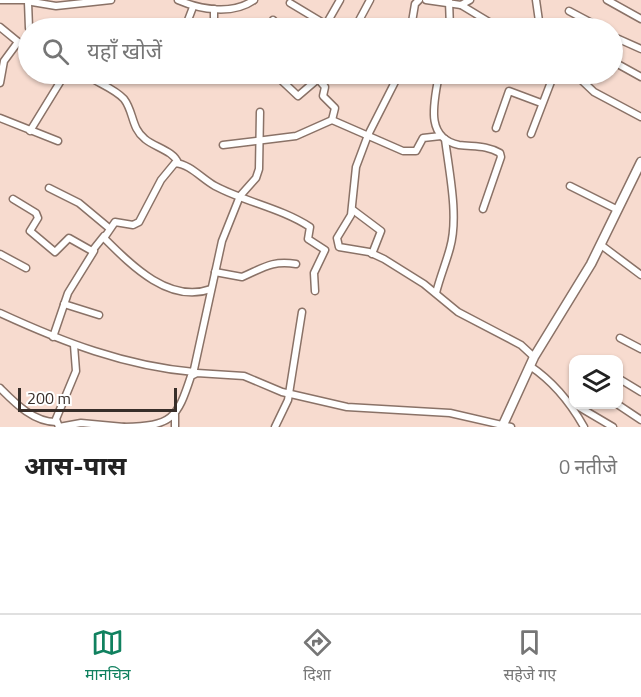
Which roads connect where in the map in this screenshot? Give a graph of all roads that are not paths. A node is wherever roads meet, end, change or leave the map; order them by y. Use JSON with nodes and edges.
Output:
{"nodes":[{"id":1,"x":0,"y":0,"type":"edge"},
{"id":2,"x":111,"y":0,"type":"edge"},
{"id":3,"x":178,"y":0,"type":"edge"},
{"id":4,"x":254,"y":0,"type":"edge"},
{"id":5,"x":340,"y":0,"type":"edge"},
{"id":6,"x":370,"y":0,"type":"edge"},
{"id":7,"x":417,"y":0,"type":"edge"},
{"id":8,"x":426,"y":0,"type":"edge"},
{"id":9,"x":470,"y":0,"type":"edge"},
{"id":10,"x":536,"y":0,"type":"edge"},
{"id":11,"x":607,"y":0,"type":"edge"},
{"id":12,"x":29,"y":1,"type":"edge"},
{"id":13,"x":449,"y":2,"type":"edge"},
{"id":14,"x":290,"y":3,"type":"dead end"},
{"id":15,"x":461,"y":5,"type":"junction"},
{"id":16,"x":194,"y":7,"type":"junction"},
{"id":17,"x":214,"y":9,"type":"junction"},
{"id":18,"x":569,"y":11,"type":"dead end"},
{"id":19,"x":29,"y":18,"type":"edge"},
{"id":20,"x":189,"y":18,"type":"edge"},
{"id":21,"x":214,"y":18,"type":"edge"},
{"id":22,"x":313,"y":18,"type":"edge"},
{"id":23,"x":330,"y":18,"type":"edge"},
{"id":24,"x":360,"y":18,"type":"edge"},
{"id":25,"x":413,"y":18,"type":"edge"},
{"id":26,"x":450,"y":18,"type":"edge"},
{"id":27,"x":482,"y":18,"type":"edge"},
{"id":28,"x":539,"y":18,"type":"edge"},
{"id":29,"x":582,"y":18,"type":"edge"},
{"id":30,"x":641,"y":19,"type":"edge"},
{"id":31,"x":0,"y":27,"type":"edge"},
{"id":32,"x":623,"y":41,"type":"edge"},
{"id":33,"x":18,"y":42,"type":"joint"},
{"id":34,"x":641,"y":49,"type":"edge"},
{"id":35,"x":623,"y":67,"type":"edge"},
{"id":36,"x":641,"y":77,"type":"edge"},
{"id":37,"x":0,"y":83,"type":"edge"},
{"id":38,"x":58,"y":84,"type":"edge"},
{"id":39,"x":102,"y":84,"type":"edge"},
{"id":40,"x":285,"y":84,"type":"edge"},
{"id":41,"x":309,"y":84,"type":"edge"},
{"id":42,"x":324,"y":84,"type":"edge"},
{"id":43,"x":394,"y":84,"type":"edge"},
{"id":44,"x":437,"y":84,"type":"edge"},
{"id":45,"x":550,"y":84,"type":"edge"},
{"id":46,"x":586,"y":84,"type":"edge"},
{"id":47,"x":541,"y":103,"type":"junction"},
{"id":48,"x":260,"y":112,"type":"dead end"},
{"id":49,"x":641,"y":117,"type":"edge"},
{"id":50,"x":0,"y":118,"type":"edge"},
{"id":51,"x":332,"y":120,"type":"junction"},
{"id":52,"x":496,"y":128,"type":"dead end"},
{"id":53,"x":30,"y":131,"type":"junction"},
{"id":54,"x":531,"y":134,"type":"dead end"},
{"id":55,"x":368,"y":135,"type":"junction"},
{"id":56,"x":443,"y":138,"type":"junction"},
{"id":57,"x":58,"y":141,"type":"dead end"},
{"id":58,"x":258,"y":142,"type":"junction"},
{"id":59,"x":223,"y":145,"type":"dead end"},
{"id":60,"x":641,"y":162,"type":"edge"},
{"id":61,"x":178,"y":163,"type":"junction"},
{"id":62,"x":570,"y":186,"type":"dead end"},
{"id":63,"x":49,"y":188,"type":"dead end"},
{"id":64,"x":240,"y":196,"type":"junction"},
{"id":65,"x":13,"y":199,"type":"dead end"},
{"id":66,"x":483,"y":209,"type":"dead end"},
{"id":67,"x":352,"y":210,"type":"junction"},
{"id":68,"x":618,"y":210,"type":"junction"},
{"id":69,"x":109,"y":228,"type":"junction"},
{"id":70,"x":104,"y":236,"type":"junction"},
{"id":71,"x":601,"y":245,"type":"junction"},
{"id":72,"x":94,"y":251,"type":"junction"},
{"id":73,"x":0,"y":254,"type":"edge"},
{"id":74,"x":372,"y":254,"type":"junction"},
{"id":75,"x":296,"y":264,"type":"dead end"},
{"id":76,"x":26,"y":268,"type":"dead end"},
{"id":77,"x":215,"y":272,"type":"junction"},
{"id":78,"x":641,"y":275,"type":"edge"},
{"id":79,"x":211,"y":289,"type":"junction"},
{"id":80,"x":315,"y":291,"type":"dead end"},
{"id":81,"x":435,"y":293,"type":"junction"},
{"id":82,"x":64,"y":304,"type":"junction"},
{"id":83,"x":302,"y":312,"type":"dead end"},
{"id":84,"x":0,"y":314,"type":"edge"},
{"id":85,"x":99,"y":315,"type":"dead end"},
{"id":86,"x":53,"y":337,"type":"junction"},
{"id":87,"x":620,"y":338,"type":"dead end"},
{"id":88,"x":74,"y":345,"type":"junction"},
{"id":89,"x":641,"y":349,"type":"edge"},
{"id":90,"x":534,"y":357,"type":"junction"},
{"id":91,"x":530,"y":366,"type":"junction"},
{"id":92,"x":194,"y":373,"type":"junction"},
{"id":93,"x":623,"y":381,"type":"edge"},
{"id":94,"x":0,"y":388,"type":"edge"},
{"id":95,"x":641,"y":392,"type":"edge"},
{"id":96,"x":289,"y":394,"type":"junction"},
{"id":97,"x":569,"y":401,"type":"edge"},
{"id":98,"x":575,"y":409,"type":"edge"},
{"id":99,"x":581,"y":409,"type":"edge"},
{"id":100,"x":623,"y":409,"type":"edge"},
{"id":101,"x":175,"y":415,"type":"junction"},
{"id":102,"x":641,"y":420,"type":"edge"},
{"id":103,"x":58,"y":425,"type":"edge"},
{"id":104,"x":506,"y":426,"type":"edge"},
{"id":105,"x":124,"y":427,"type":"edge"},
{"id":106,"x":175,"y":427,"type":"edge"},
{"id":107,"x":275,"y":427,"type":"edge"},
{"id":108,"x":584,"y":427,"type":"edge"},
{"id":109,"x":613,"y":427,"type":"edge"}],
"edges":[{"from":1,"to":12,"type":"street"},
{"from":2,"to":12,"type":"street"},
{"from":3,"to":16,"type":"street"},
{"from":4,"to":17,"type":"street"},
{"from":5,"to":23,"type":"street"},
{"from":6,"to":24,"type":"street"},
{"from":7,"to":25,"type":"street"},
{"from":8,"to":13,"type":"street"},
{"from":9,"to":15,"type":"street"},
{"from":10,"to":28,"type":"street"},
{"from":11,"to":30,"type":"street"},
{"from":12,"to":19,"type":"street"},
{"from":13,"to":15,"type":"street"},
{"from":13,"to":26,"type":"street"},
{"from":14,"to":22,"type":"street"},
{"from":15,"to":27,"type":"street"},
{"from":16,"to":17,"type":"street"},
{"from":16,"to":20,"type":"street"},
{"from":17,"to":21,"type":"street"},
{"from":18,"to":29,"type":"street"},
{"from":31,"to":33,"type":"street"},
{"from":32,"to":34,"type":"street"},
{"from":33,"to":37,"type":"street"},
{"from":35,"to":36,"type":"street"},
{"from":38,"to":53,"type":"street"},
{"from":39,"to":61,"type":"street"},
{"from":40,"to":41,"type":"street"},
{"from":42,"to":51,"type":"street"},
{"from":43,"to":55,"type":"street"},
{"from":44,"to":56,"type":"street"},
{"from":45,"to":47,"type":"street"},
{"from":46,"to":49,"type":"street"},
{"from":47,"to":52,"type":"street"},
{"from":47,"to":54,"type":"street"},
{"from":48,"to":58,"type":"street"},
{"from":50,"to":53,"type":"street"},
{"from":51,"to":55,"type":"street"},
{"from":51,"to":58,"type":"street"},
{"from":53,"to":57,"type":"street"},
{"from":55,"to":56,"type":"street"},
{"from":55,"to":67,"type":"street"},
{"from":56,"to":66,"type":"street"},
{"from":56,"to":81,"type":"street"},
{"from":58,"to":59,"type":"street"},
{"from":58,"to":64,"type":"street"},
{"from":60,"to":68,"type":"street"},
{"from":61,"to":64,"type":"street"},
{"from":61,"to":69,"type":"street"},
{"from":62,"to":68,"type":"street"},
{"from":63,"to":69,"type":"street"},
{"from":64,"to":77,"type":"street"},
{"from":64,"to":80,"type":"street"},
{"from":65,"to":72,"type":"street"},
{"from":67,"to":74,"type":"street"},
{"from":67,"to":74,"type":"street"},
{"from":68,"to":71,"type":"street"},
{"from":69,"to":70,"type":"street"},
{"from":70,"to":72,"type":"street"},
{"from":70,"to":79,"type":"street"},
{"from":71,"to":78,"type":"street"},
{"from":71,"to":90,"type":"street"},
{"from":72,"to":82,"type":"street"},
{"from":73,"to":76,"type":"street"},
{"from":74,"to":81,"type":"street"},
{"from":75,"to":77,"type":"street"},
{"from":77,"to":79,"type":"street"},
{"from":79,"to":92,"type":"street"},
{"from":81,"to":90,"type":"street"},
{"from":82,"to":85,"type":"street"},
{"from":82,"to":86,"type":"street"},
{"from":83,"to":96,"type":"street"},
{"from":84,"to":86,"type":"street"},
{"from":86,"to":88,"type":"street"},
{"from":87,"to":89,"type":"street"},
{"from":88,"to":92,"type":"street"},
{"from":88,"to":103,"type":"street"},
{"from":90,"to":91,"type":"street"},
{"from":91,"to":97,"type":"street"},
{"from":91,"to":104,"type":"street"},
{"from":92,"to":96,"type":"street"},
{"from":92,"to":101,"type":"street"},
{"from":93,"to":95,"type":"street"},
{"from":94,"to":103,"type":"street"},
{"from":96,"to":104,"type":"street"},
{"from":96,"to":107,"type":"street"},
{"from":98,"to":108,"type":"street"},
{"from":99,"to":109,"type":"street"},
{"from":100,"to":102,"type":"street"},
{"from":101,"to":105,"type":"street"},
{"from":101,"to":106,"type":"street"},
{"from":103,"to":105,"type":"street"}]}
